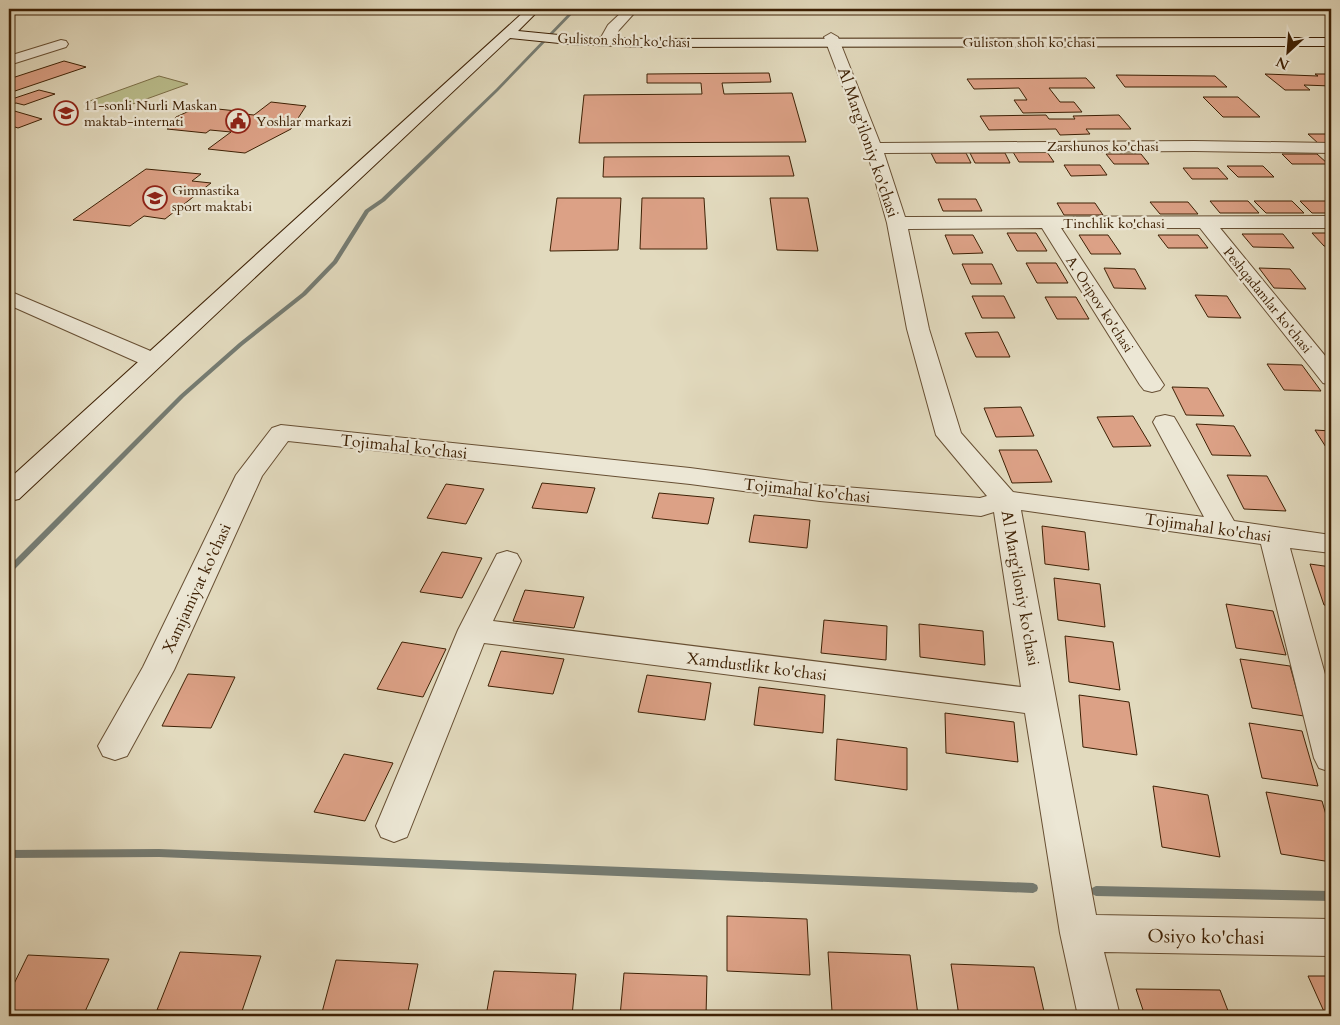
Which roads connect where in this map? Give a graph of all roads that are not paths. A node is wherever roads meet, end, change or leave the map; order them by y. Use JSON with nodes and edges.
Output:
{"nodes":[{"id":1,"x":534,"y":9,"type":"edge"},
{"id":2,"x":632,"y":9,"type":"edge"},
{"id":3,"x":515,"y":34,"type":"junction"},
{"id":4,"x":1331,"y":34,"type":"edge"},
{"id":5,"x":607,"y":38,"type":"junction"},
{"id":6,"x":833,"y":40,"type":"junction"},
{"id":7,"x":1331,"y":42,"type":"edge"},
{"id":8,"x":61,"y":44,"type":"dead end"},
{"id":9,"x":9,"y":61,"type":"edge"},
{"id":10,"x":874,"y":148,"type":"junction"},
{"id":11,"x":1331,"y":148,"type":"edge"},
{"id":12,"x":1205,"y":222,"type":"junction"},
{"id":13,"x":1331,"y":222,"type":"edge"},
{"id":14,"x":897,"y":223,"type":"junction"},
{"id":15,"x":1048,"y":223,"type":"junction"},
{"id":16,"x":9,"y":297,"type":"edge"},
{"id":17,"x":152,"y":360,"type":"junction"},
{"id":18,"x":1331,"y":378,"type":"edge"},
{"id":19,"x":1152,"y":385,"type":"dead end"},
{"id":20,"x":1165,"y":422,"type":"dead end"},
{"id":21,"x":281,"y":433,"type":"joint"},
{"id":22,"x":9,"y":493,"type":"edge"},
{"id":23,"x":1005,"y":499,"type":"junction"},
{"id":24,"x":1224,"y":529,"type":"junction"},
{"id":25,"x":1274,"y":536,"type":"junction"},
{"id":26,"x":1331,"y":544,"type":"edge"},
{"id":27,"x":507,"y":561,"type":"dead end"},
{"id":28,"x":473,"y":630,"type":"junction"},
{"id":29,"x":1040,"y":702,"type":"junction"},
{"id":30,"x":115,"y":746,"type":"dead end"},
{"id":31,"x":1331,"y":758,"type":"edge"},
{"id":32,"x":394,"y":826,"type":"dead end"},
{"id":33,"x":1080,"y":933,"type":"junction"},
{"id":34,"x":1331,"y":938,"type":"edge"},
{"id":35,"x":1099,"y":1016,"type":"edge"}],
"edges":[{"from":1,"to":3,"type":"street"},
{"from":2,"to":5,"type":"street"},
{"from":3,"to":5,"type":"street","name":"Guliston shoh ko'chasi"},
{"from":3,"to":17,"type":"street"},
{"from":4,"to":6,"type":"street","name":"Guliston shoh ko'chasi"},
{"from":5,"to":6,"type":"street","name":"Guliston shoh ko'chasi"},
{"from":6,"to":7,"type":"street","name":"Guliston shoh ko'chasi"},
{"from":6,"to":10,"type":"street","name":"Al Marg'iloniy ko'chasi"},
{"from":8,"to":9,"type":"street"},
{"from":10,"to":11,"type":"street","name":"Zarshunos ko'chasi"},
{"from":10,"to":14,"type":"street","name":"Al Marg'iloniy ko'chasi"},
{"from":12,"to":13,"type":"street","name":"Tinchlik ko'chasi"},
{"from":12,"to":15,"type":"street","name":"Tinchlik ko'chasi"},
{"from":12,"to":18,"type":"street","name":"Peshqadamlar ko'chasi"},
{"from":14,"to":15,"type":"street","name":"Tinchlik ko'chasi"},
{"from":14,"to":23,"type":"street","name":"Al Marg'iloniy ko'chasi"},
{"from":15,"to":19,"type":"street","name":"A. Oripov ko'chasi"},
{"from":16,"to":17,"type":"street"},
{"from":17,"to":22,"type":"street"},
{"from":20,"to":24,"type":"street"},
{"from":21,"to":23,"type":"street","name":"Tojimahal ko'chasi"},
{"from":21,"to":30,"type":"street","name":"Xamjamiyat ko'chasi"},
{"from":23,"to":24,"type":"street","name":"Tojimahal ko'chasi"},
{"from":23,"to":29,"type":"street","name":"Al Marg'iloniy ko'chasi"},
{"from":24,"to":25,"type":"street","name":"Tojimahal ko'chasi"},
{"from":25,"to":26,"type":"street","name":"Tojimahal ko'chasi"},
{"from":25,"to":31,"type":"street"},
{"from":27,"to":28,"type":"street"},
{"from":28,"to":29,"type":"street","name":"Xamdustlikt ko'chasi"},
{"from":28,"to":32,"type":"street"},
{"from":29,"to":33,"type":"street","name":"Al Marg'iloniy ko'chasi"},
{"from":33,"to":34,"type":"street","name":"Osiyo ko'chasi"},
{"from":33,"to":35,"type":"street","name":"Al Marg'iloniy ko'chasi"}]}
